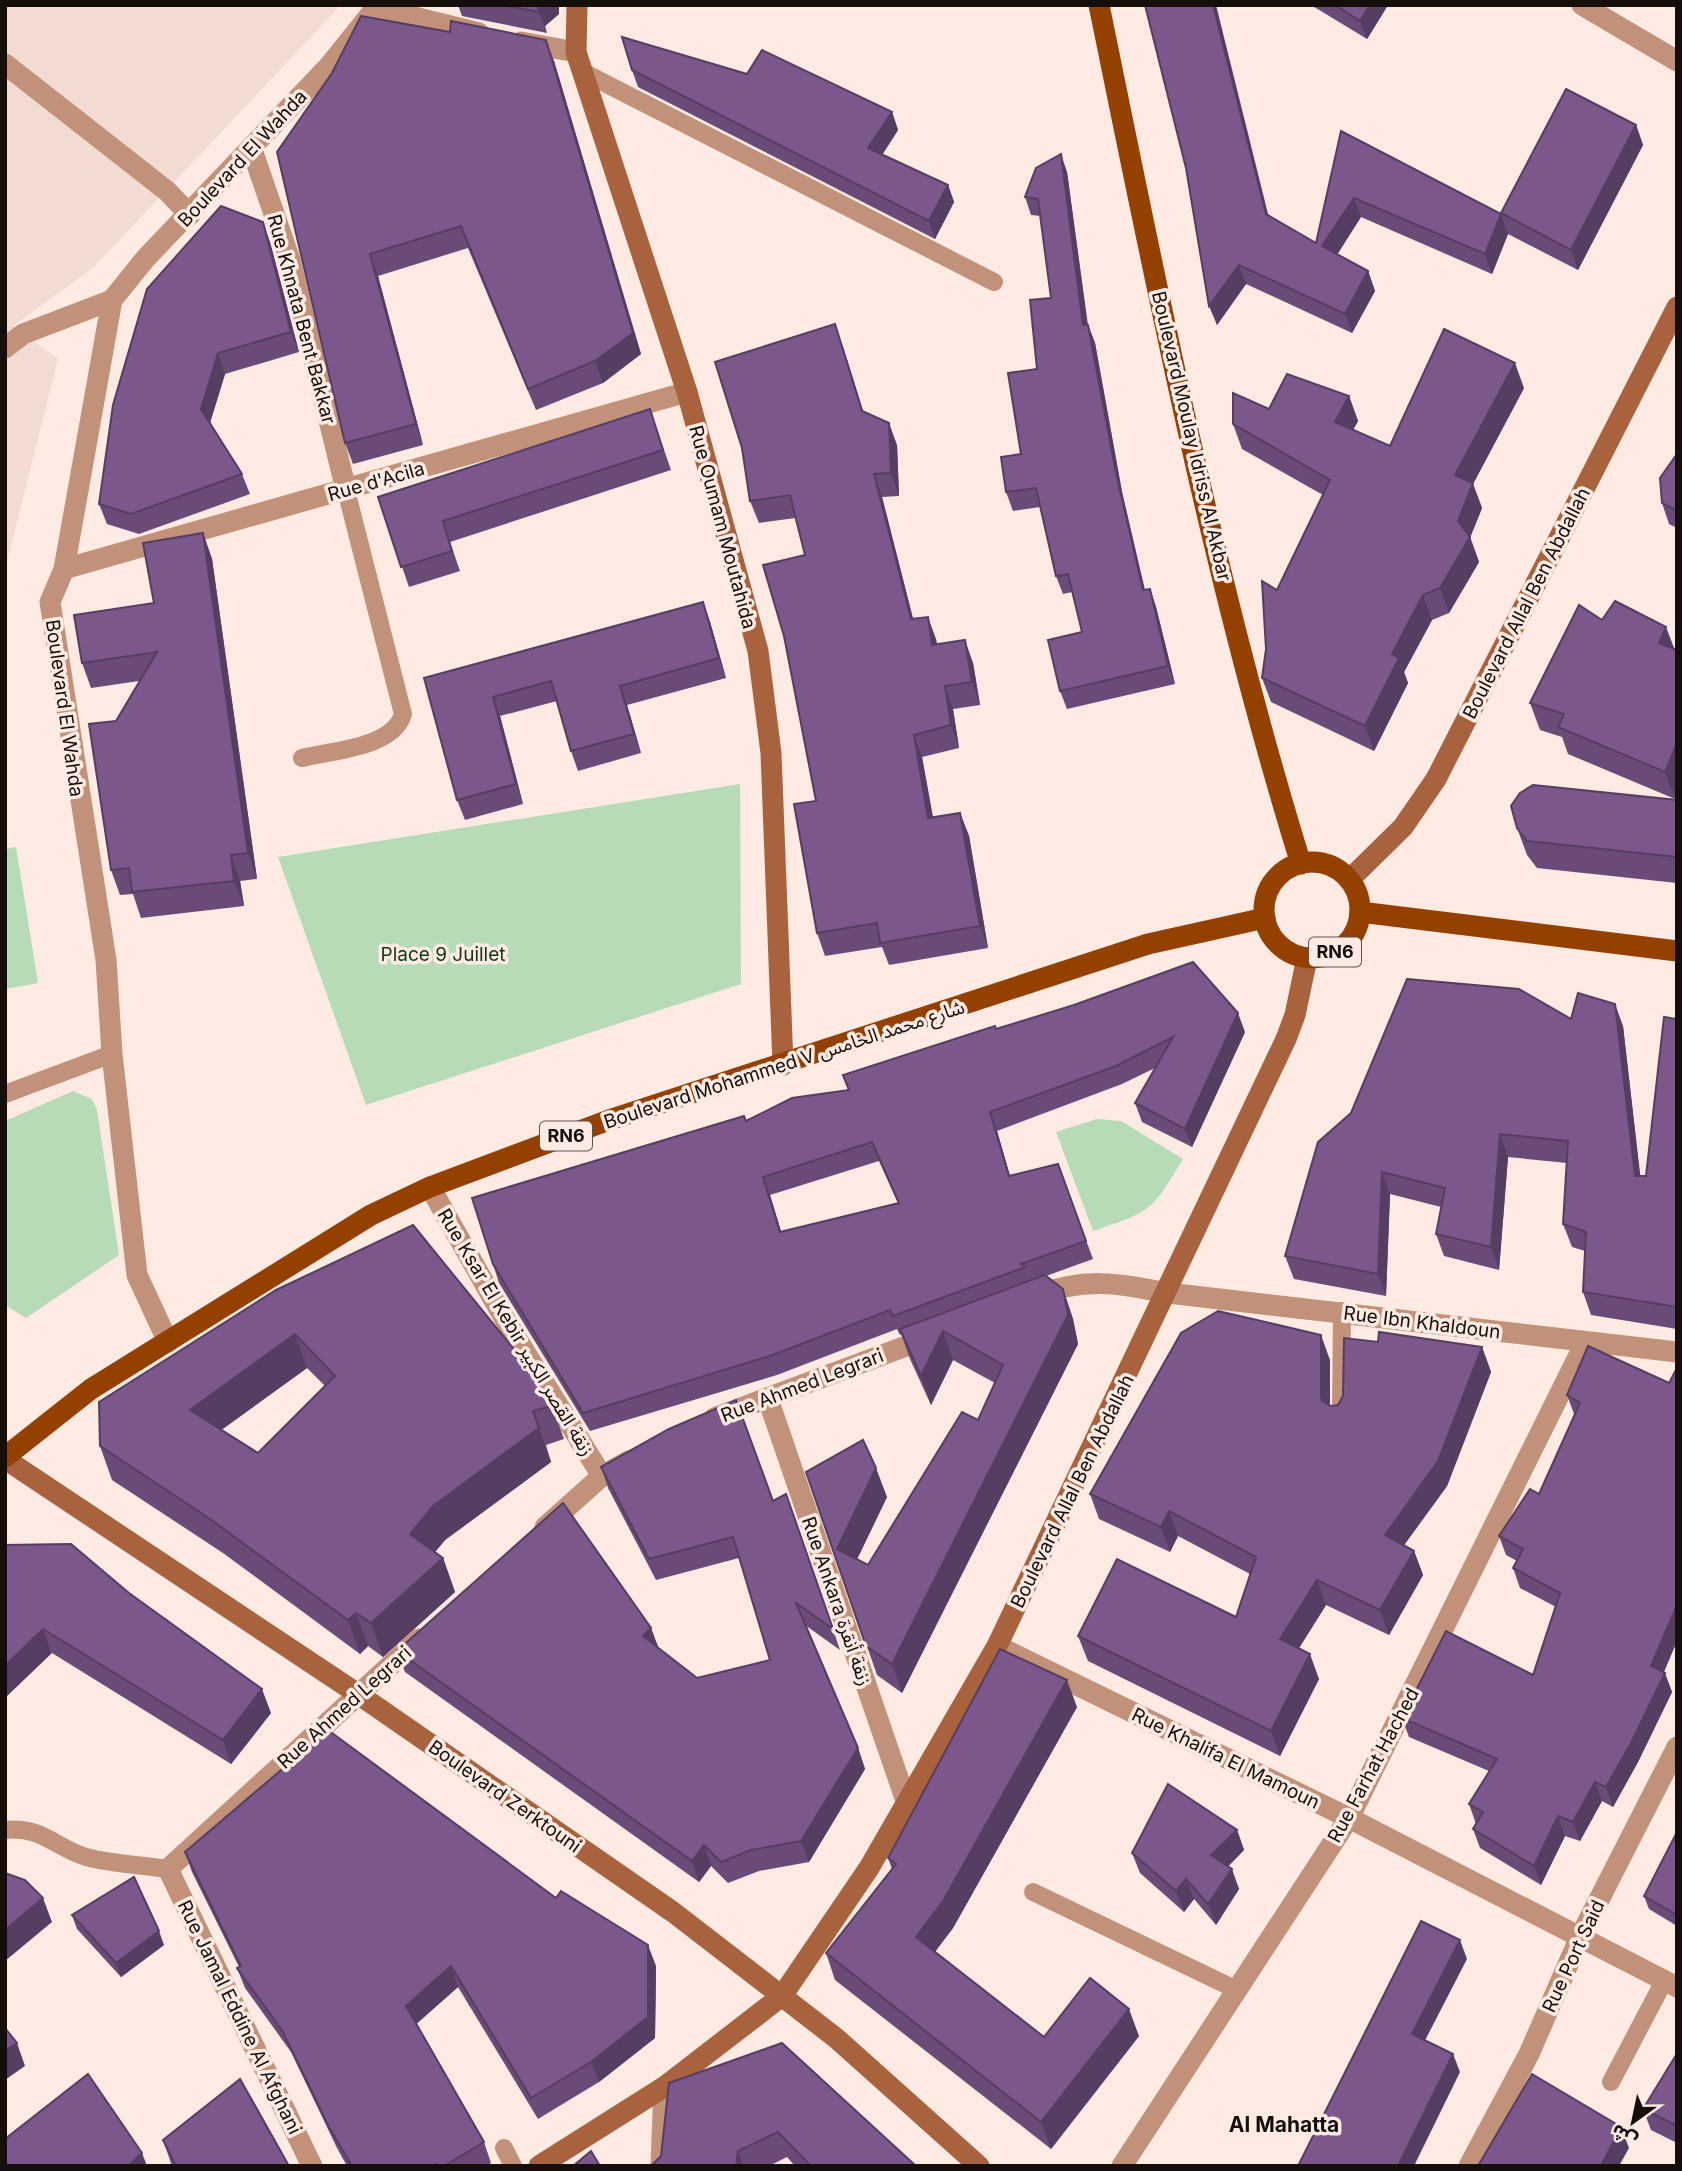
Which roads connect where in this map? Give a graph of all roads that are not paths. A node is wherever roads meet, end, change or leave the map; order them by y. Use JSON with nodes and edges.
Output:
{"nodes":[{"id":1,"x":577,"y":5,"type":"edge"},
{"id":2,"x":1099,"y":5,"type":"edge"},
{"id":3,"x":1582,"y":5,"type":"edge"},
{"id":4,"x":376,"y":8,"type":"edge"},
{"id":5,"x":1677,"y":61,"type":"edge"},
{"id":6,"x":580,"y":62,"type":"junction"},
{"id":7,"x":5,"y":64,"type":"edge"},
{"id":8,"x":252,"y":150,"type":"junction"},
{"id":9,"x":190,"y":215,"type":"junction"},
{"id":10,"x":994,"y":282,"type":"dead end"},
{"id":11,"x":112,"y":300,"type":"junction"},
{"id":12,"x":1677,"y":307,"type":"edge"},
{"id":13,"x":5,"y":348,"type":"edge"},
{"id":14,"x":687,"y":392,"type":"junction"},
{"id":15,"x":346,"y":489,"type":"junction"},
{"id":16,"x":64,"y":569,"type":"junction"},
{"id":17,"x":302,"y":758,"type":"dead end"},
{"id":18,"x":1301,"y":864,"type":"junction"},
{"id":19,"x":1349,"y":880,"type":"junction"},
{"id":20,"x":1360,"y":912,"type":"junction"},
{"id":21,"x":1265,"y":918,"type":"junction"},
{"id":22,"x":1677,"y":951,"type":"edge"},
{"id":23,"x":1307,"y":958,"type":"junction"},
{"id":24,"x":112,"y":1054,"type":"junction"},
{"id":25,"x":783,"y":1065,"type":"junction"},
{"id":26,"x":5,"y":1094,"type":"edge"},
{"id":27,"x":430,"y":1187,"type":"junction"},
{"id":28,"x":1168,"y":1293,"type":"junction"},
{"id":29,"x":1012,"y":1305,"type":"edge"},
{"id":30,"x":1342,"y":1311,"type":"junction"},
{"id":31,"x":948,"y":1330,"type":"edge"},
{"id":32,"x":168,"y":1342,"type":"junction"},
{"id":33,"x":1585,"y":1343,"type":"junction"},
{"id":34,"x":1677,"y":1352,"type":"edge"},
{"id":35,"x":768,"y":1399,"type":"junction"},
{"id":36,"x":1341,"y":1420,"type":"edge"},
{"id":37,"x":694,"y":1427,"type":"edge"},
{"id":38,"x":648,"y":1450,"type":"edge"},
{"id":39,"x":5,"y":1458,"type":"edge"},
{"id":40,"x":602,"y":1476,"type":"junction"},
{"id":41,"x":531,"y":1539,"type":"edge"},
{"id":42,"x":439,"y":1621,"type":"edge"},
{"id":43,"x":997,"y":1646,"type":"junction"},
{"id":44,"x":358,"y":1694,"type":"junction"},
{"id":45,"x":1677,"y":1747,"type":"edge"},
{"id":46,"x":906,"y":1804,"type":"junction"},
{"id":47,"x":1349,"y":1818,"type":"junction"},
{"id":48,"x":5,"y":1830,"type":"edge"},
{"id":49,"x":168,"y":1869,"type":"junction"},
{"id":50,"x":1033,"y":1892,"type":"dead end"},
{"id":51,"x":1580,"y":1937,"type":"junction"},
{"id":52,"x":1670,"y":1984,"type":"edge"},
{"id":53,"x":1237,"y":1990,"type":"junction"},
{"id":54,"x":782,"y":1996,"type":"junction"},
{"id":55,"x":1611,"y":2082,"type":"dead end"},
{"id":56,"x":664,"y":2087,"type":"junction"},
{"id":57,"x":503,"y":2148,"type":"dead end"},
{"id":58,"x":312,"y":2166,"type":"edge"},
{"id":59,"x":513,"y":2166,"type":"edge"},
{"id":60,"x":539,"y":2166,"type":"edge"},
{"id":61,"x":661,"y":2166,"type":"edge"},
{"id":62,"x":979,"y":2166,"type":"edge"},
{"id":63,"x":1122,"y":2166,"type":"edge"},
{"id":64,"x":1469,"y":2166,"type":"edge"}],
"edges":[{"from":1,"to":6,"type":"street","name":"Rue Oumam Moutahida"},
{"from":2,"to":18,"type":"main road","name":"Boulevard Moulay Idriss Al Akbar"},
{"from":3,"to":5,"type":"street"},
{"from":4,"to":6,"type":"street"},
{"from":4,"to":8,"type":"street","name":"Boulevard El Wahda"},
{"from":6,"to":10,"type":"lane"},
{"from":6,"to":14,"type":"street","name":"Rue Oumam Moutahida"},
{"from":7,"to":9,"type":"street"},
{"from":8,"to":9,"type":"street","name":"Boulevard El Wahda"},
{"from":8,"to":15,"type":"street","name":"Rue Khnata Bent Bakkar"},
{"from":9,"to":11,"type":"street","name":"Boulevard El Wahda"},
{"from":11,"to":13,"type":"street"},
{"from":11,"to":16,"type":"street","name":"Boulevard El Wahda"},
{"from":12,"to":19,"type":"street","name":"Boulevard Allal Ben Abdallah"},
{"from":14,"to":15,"type":"street","name":"Rue d'Acila"},
{"from":14,"to":25,"type":"street","name":"Rue Oumam Moutahida"},
{"from":15,"to":16,"type":"street","name":"Rue d'Acila"},
{"from":15,"to":17,"type":"lane"},
{"from":16,"to":24,"type":"street","name":"Boulevard El Wahda"},
{"from":18,"to":19,"type":"main road"},
{"from":18,"to":21,"type":"main road"},
{"from":19,"to":20,"type":"main road","number":"RN6"},
{"from":20,"to":22,"type":"main road","number":"RN6"},
{"from":20,"to":23,"type":"main road","number":"RN6"},
{"from":21,"to":23,"type":"main road","number":"RN6"},
{"from":21,"to":25,"type":"main road","name":"Boulevard Mohammed V شارع محمد الخامس","number":"RN6"},
{"from":23,"to":28,"type":"street","name":"Boulevard Allal Ben Abdallah"},
{"from":24,"to":26,"type":"lane"},
{"from":24,"to":32,"type":"street","name":"Boulevard El Wahda"},
{"from":25,"to":27,"type":"main road","name":"Boulevard Mohammed V شارع محمد الخامس","number":"RN6"},
{"from":27,"to":32,"type":"main road","name":"Boulevard Mohammed V شارع محمد الخامس","number":"RN6"},
{"from":27,"to":40,"type":"street","name":"Rue Ksar El Kebir زنقة القصر الكبير"},
{"from":28,"to":29,"type":"street"},
{"from":28,"to":30,"type":"street","name":"Rue Ibn Khaldoun"},
{"from":28,"to":43,"type":"street","name":"Boulevard Allal Ben Abdallah"},
{"from":30,"to":33,"type":"street","name":"Rue Ibn Khaldoun"},
{"from":30,"to":36,"type":"lane"},
{"from":31,"to":35,"type":"street","name":"Rue Ahmed Legrari"},
{"from":32,"to":39,"type":"main road","name":"Boulevard Mohammed V شارع محمد الخامس","number":"RN6"},
{"from":33,"to":34,"type":"street","name":"Rue Ibn Khaldoun"},
{"from":33,"to":47,"type":"street","name":"Rue Farhat Hached"},
{"from":35,"to":37,"type":"street","name":"Rue Ahmed Legrari"},
{"from":35,"to":46,"type":"street","name":"Rue Ankara زنقة أنقرة"},
{"from":38,"to":40,"type":"street"},
{"from":39,"to":44,"type":"street","name":"Boulevard Zerktouni"},
{"from":40,"to":41,"type":"street"},
{"from":42,"to":44,"type":"street","name":"Rue Ahmed Legrari"},
{"from":43,"to":46,"type":"street","name":"Boulevard Allal Ben Abdallah"},
{"from":43,"to":47,"type":"street","name":"Rue Khalifa El Mamoun"},
{"from":44,"to":49,"type":"street","name":"Rue Ahmed Legrari"},
{"from":44,"to":54,"type":"street","name":"Boulevard Zerktouni"},
{"from":45,"to":51,"type":"street","name":"Rue Port Said"},
{"from":46,"to":54,"type":"street","name":"Boulevard Allal Ben Abdallah"},
{"from":47,"to":51,"type":"street","name":"Rue Khalifa El Mamoun"},
{"from":47,"to":53,"type":"street","name":"Rue Farhat Hached"},
{"from":48,"to":49,"type":"lane"},
{"from":49,"to":58,"type":"street","name":"Rue Jamal Eddine Al Afghani"},
{"from":50,"to":53,"type":"lane"},
{"from":51,"to":52,"type":"street","name":"Rue Khalifa El Mamoun"},
{"from":51,"to":64,"type":"street","name":"Rue Port Said"},
{"from":52,"to":55,"type":"lane"},
{"from":53,"to":63,"type":"street","name":"Rue Farhat Hached"},
{"from":54,"to":56,"type":"street","name":"Boulevard Allal Ben Abdallah"},
{"from":54,"to":62,"type":"street","name":"Boulevard Zerktouni"},
{"from":56,"to":60,"type":"street","name":"Boulevard Allal Ben Abdallah"},
{"from":56,"to":61,"type":"street"},
{"from":57,"to":59,"type":"lane"}]}
